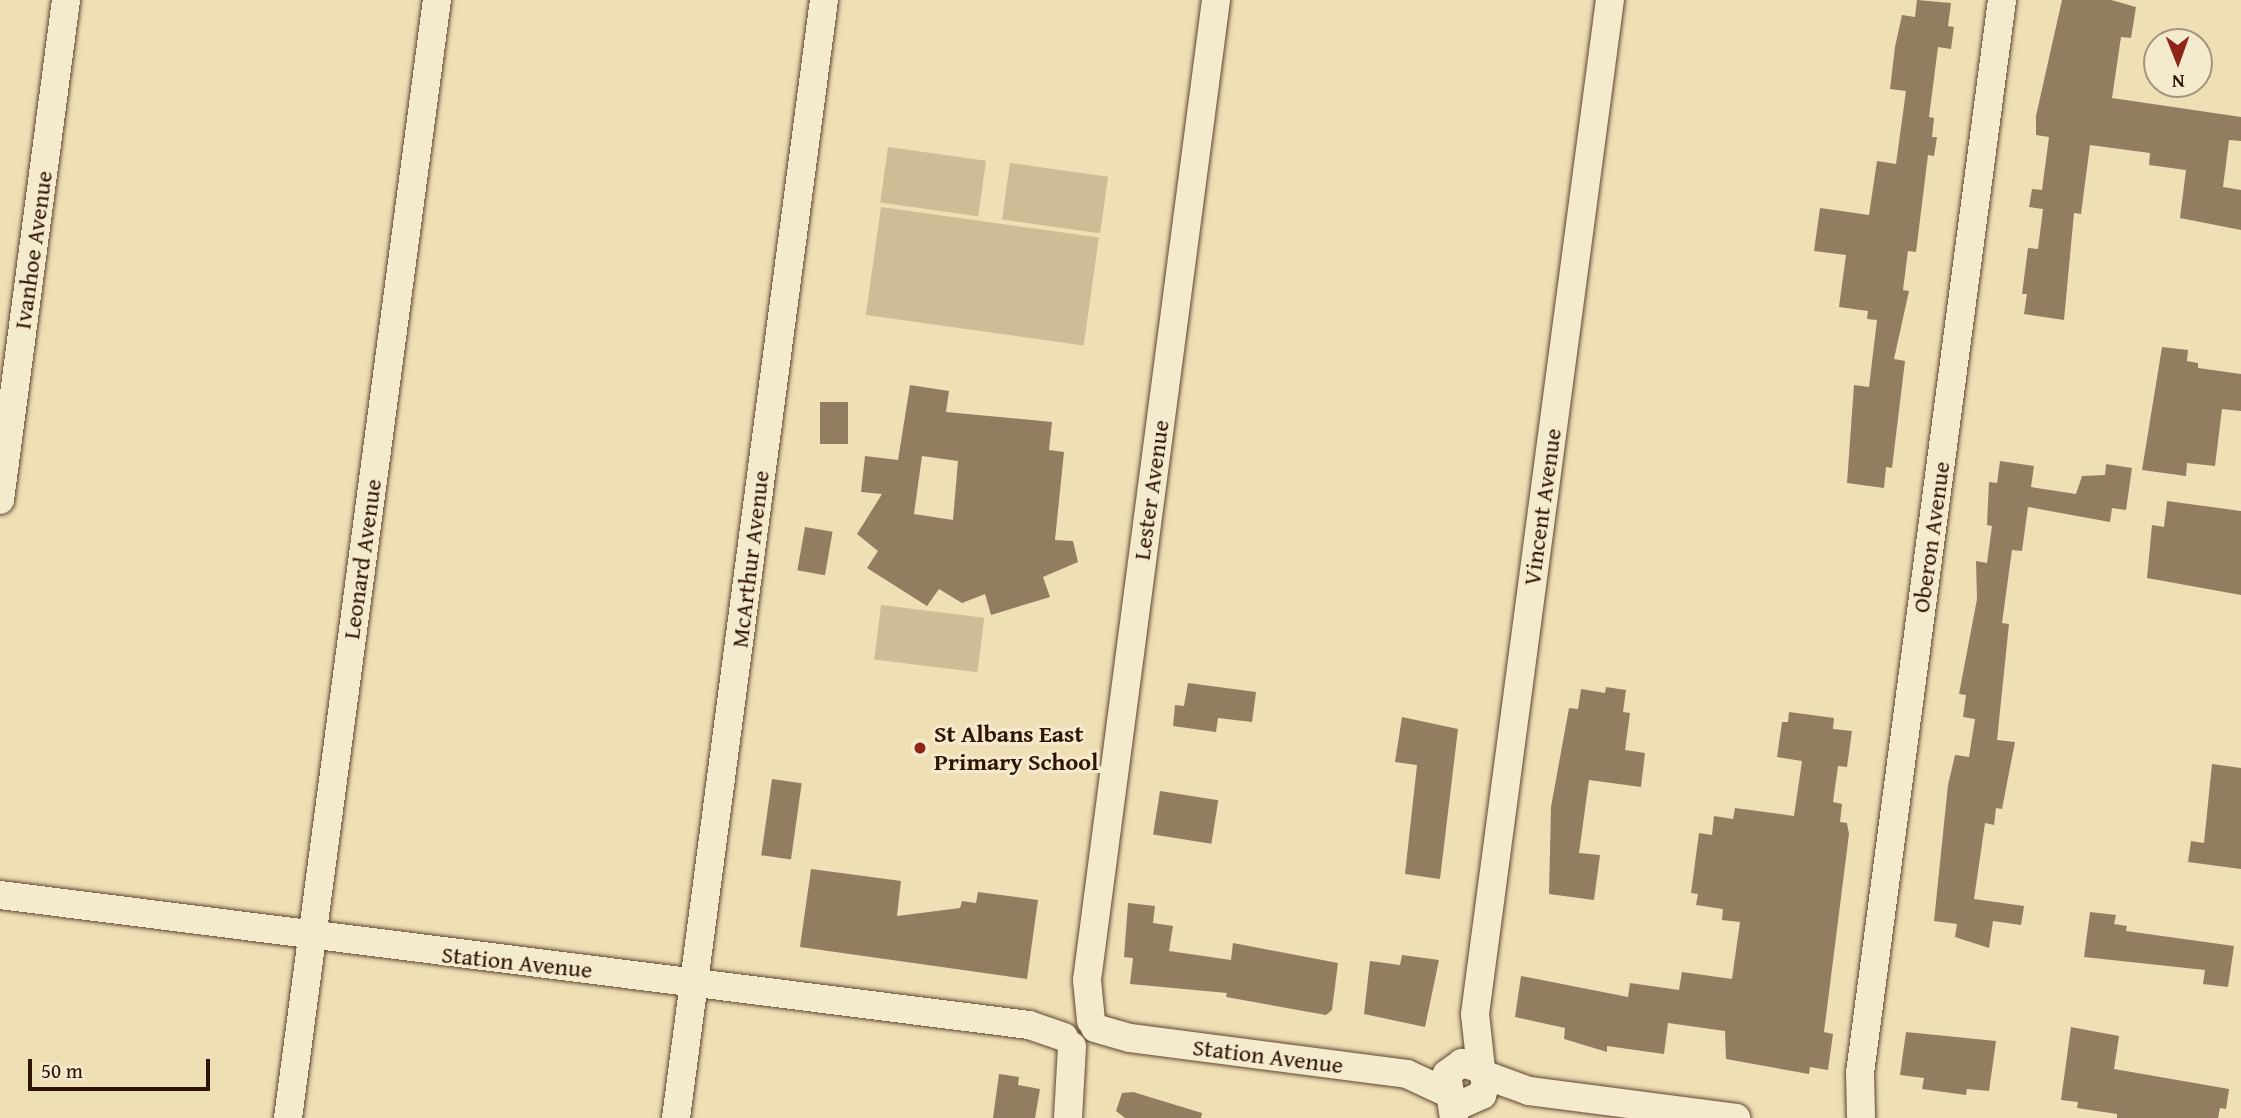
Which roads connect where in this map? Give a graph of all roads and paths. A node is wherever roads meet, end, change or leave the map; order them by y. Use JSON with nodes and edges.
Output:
{"nodes":[{"id":1,"x":66,"y":0,"type":"edge"},
{"id":2,"x":437,"y":0,"type":"edge"},
{"id":3,"x":824,"y":0,"type":"edge"},
{"id":4,"x":1216,"y":0,"type":"edge"},
{"id":5,"x":1610,"y":0,"type":"edge"},
{"id":6,"x":2002,"y":0,"type":"edge"},
{"id":7,"x":0,"y":500,"type":"edge"},
{"id":8,"x":2,"y":896,"type":"edge"},
{"id":9,"x":312,"y":937,"type":"junction"},
{"id":10,"x":695,"y":981,"type":"junction"},
{"id":11,"x":1080,"y":1033,"type":"junction"},
{"id":12,"x":1465,"y":1090,"type":"edge"},
{"id":13,"x":1854,"y":1117,"type":"edge"},
{"id":14,"x":288,"y":1118,"type":"edge"},
{"id":15,"x":676,"y":1118,"type":"edge"},
{"id":16,"x":1068,"y":1118,"type":"edge"},
{"id":17,"x":1736,"y":1118,"type":"edge"}],
"edges":[{"from":1,"to":7,"type":"street","name":"Ivanhoe Avenue"},
{"from":2,"to":9,"type":"street","name":"Leonard Avenue"},
{"from":3,"to":10,"type":"street","name":"McArthur Avenue"},
{"from":4,"to":11,"type":"street","name":"Lester Avenue"},
{"from":5,"to":12,"type":"street","name":"Vincent Avenue"},
{"from":6,"to":13,"type":"street","name":"Oberon Avenue"},
{"from":8,"to":9,"type":"street","name":"Station Avenue"},
{"from":9,"to":10,"type":"street","name":"Station Avenue"},
{"from":9,"to":14,"type":"street","name":"Leonard Avenue"},
{"from":10,"to":11,"type":"street","name":"Station Avenue"},
{"from":10,"to":15,"type":"street","name":"McArthur Avenue"},
{"from":11,"to":12,"type":"street","name":"Station Avenue"},
{"from":11,"to":16,"type":"street","name":"Lester Avenue"},
{"from":12,"to":17,"type":"street","name":"Station Avenue"}]}
